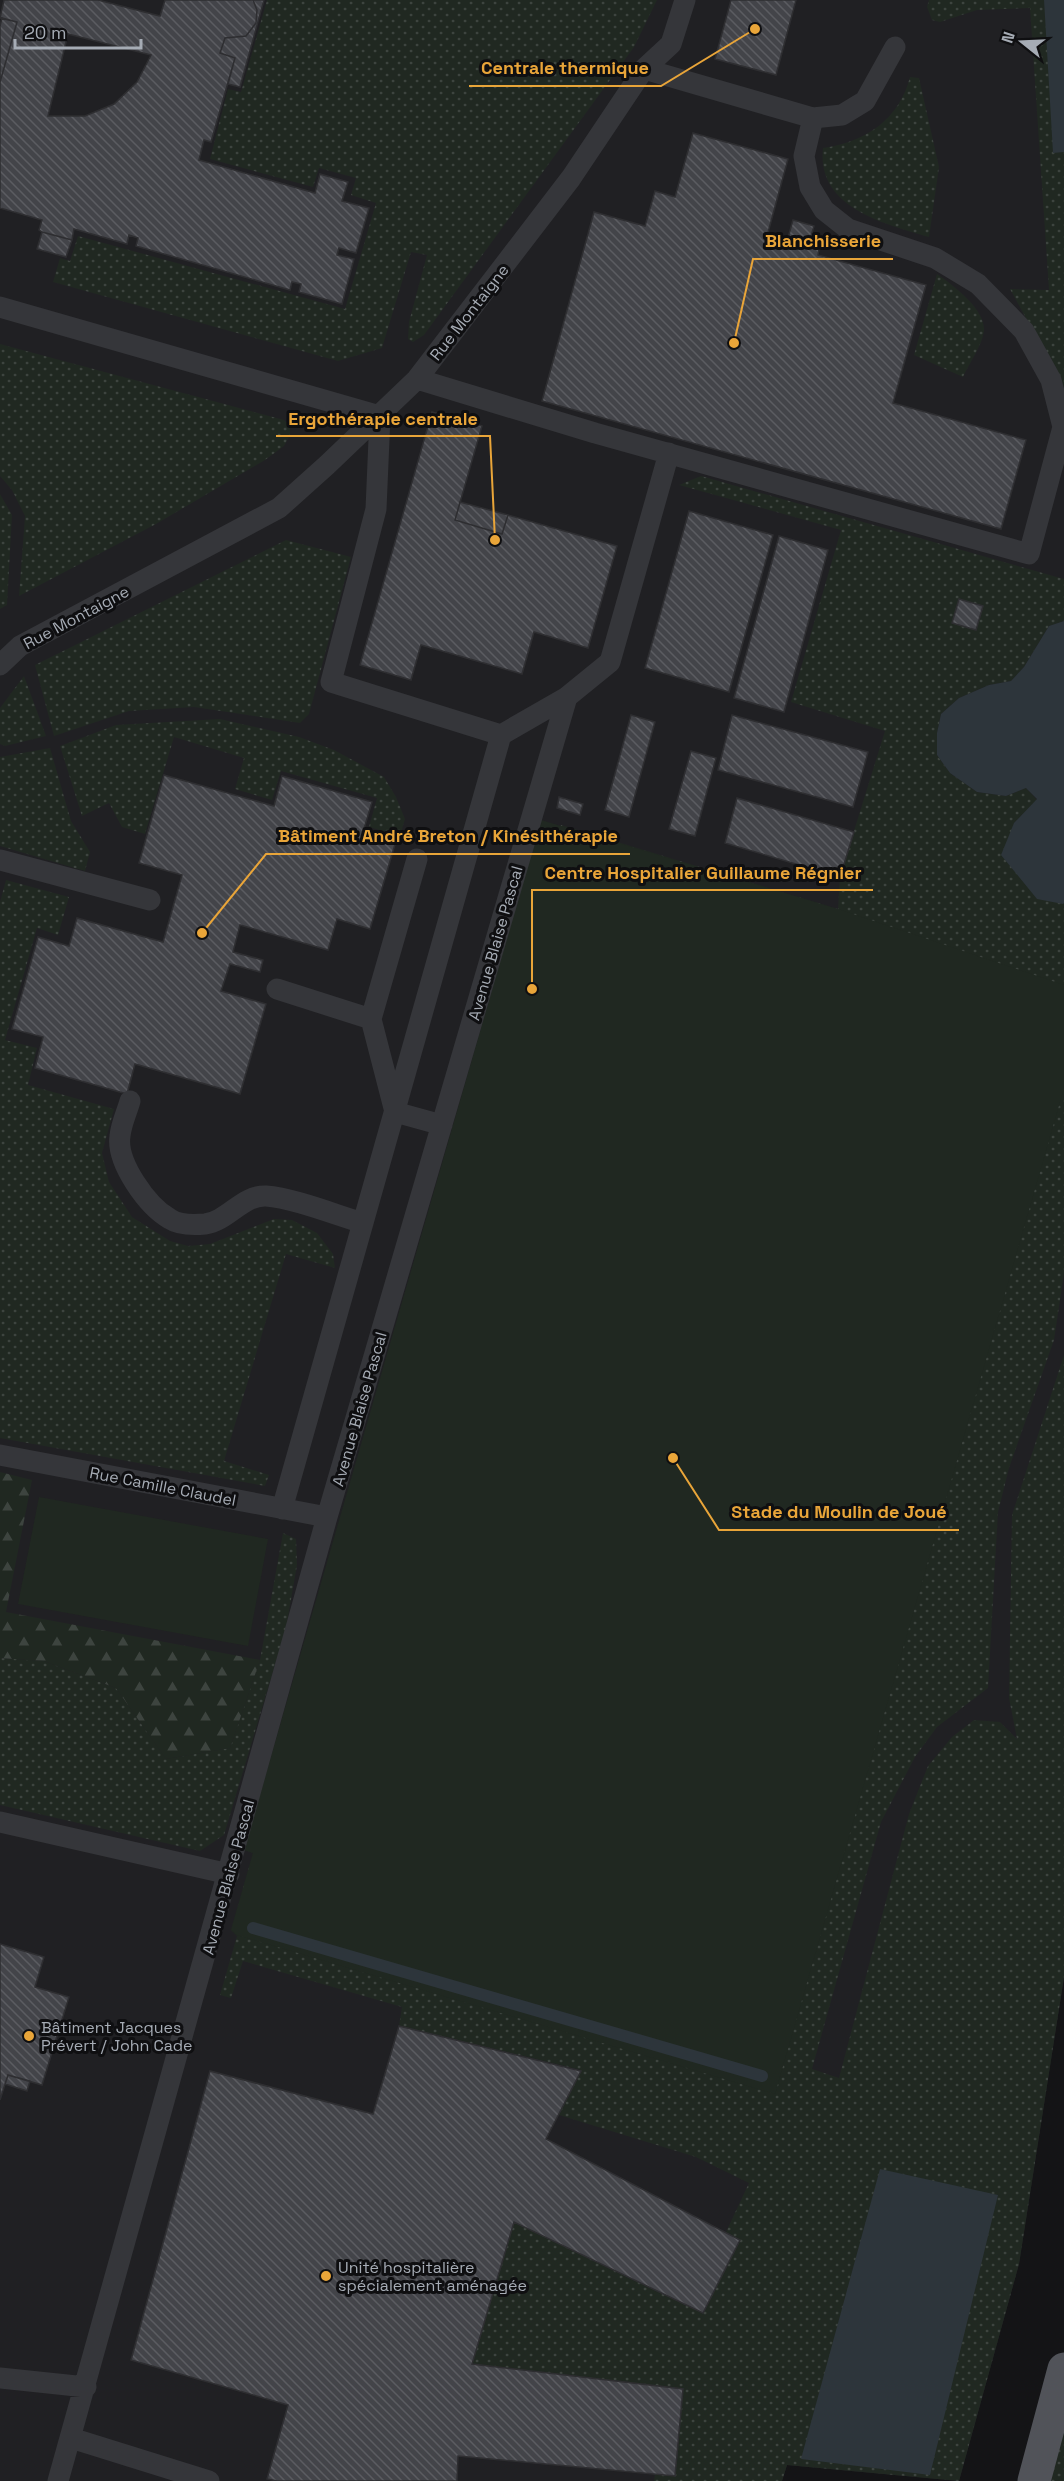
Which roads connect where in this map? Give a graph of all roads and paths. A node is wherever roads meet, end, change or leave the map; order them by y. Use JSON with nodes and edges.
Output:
{"nodes":[{"id":1,"x":685,"y":0,"type":"edge"},
{"id":2,"x":895,"y":47,"type":"dead end"},
{"id":3,"x":644,"y":69,"type":"junction"},
{"id":4,"x":813,"y":118,"type":"junction"},
{"id":5,"x":0,"y":307,"type":"edge"},
{"id":6,"x":417,"y":379,"type":"junction"},
{"id":7,"x":380,"y":416,"type":"junction"},
{"id":8,"x":669,"y":453,"type":"junction"},
{"id":9,"x":0,"y":665,"type":"edge"},
{"id":10,"x":567,"y":697,"type":"junction"},
{"id":11,"x":501,"y":735,"type":"junction"},
{"id":12,"x":417,"y":859,"type":"dead end"},
{"id":13,"x":0,"y":860,"type":"edge"},
{"id":14,"x":150,"y":900,"type":"dead end"},
{"id":15,"x":277,"y":989,"type":"dead end"},
{"id":16,"x":371,"y":1019,"type":"junction"},
{"id":17,"x":130,"y":1101,"type":"dead end"},
{"id":18,"x":395,"y":1112,"type":"junction"},
{"id":19,"x":442,"y":1125,"type":"junction"},
{"id":20,"x":363,"y":1223,"type":"junction"},
{"id":21,"x":0,"y":1455,"type":"edge"},
{"id":22,"x":282,"y":1509,"type":"junction"},
{"id":23,"x":327,"y":1517,"type":"junction"},
{"id":24,"x":0,"y":1822,"type":"edge"},
{"id":25,"x":229,"y":1874,"type":"junction"},
{"id":26,"x":1064,"y":2369,"type":"edge"},
{"id":27,"x":0,"y":2378,"type":"edge"},
{"id":28,"x":86,"y":2387,"type":"junction"},
{"id":29,"x":71,"y":2438,"type":"junction"},
{"id":30,"x":58,"y":2481,"type":"edge"},
{"id":31,"x":209,"y":2481,"type":"edge"},
{"id":32,"x":1034,"y":2481,"type":"edge"}],
"edges":[{"from":1,"to":3,"type":"lane","name":"Rue Montaigne"},
{"from":2,"to":4,"type":"lane"},
{"from":3,"to":4,"type":"lane"},
{"from":3,"to":6,"type":"lane","name":"Rue Montaigne"},
{"from":4,"to":8,"type":"lane"},
{"from":5,"to":7,"type":"lane"},
{"from":6,"to":7,"type":"lane","name":"Rue Montaigne"},
{"from":6,"to":8,"type":"lane"},
{"from":7,"to":9,"type":"lane","name":"Rue Montaigne"},
{"from":7,"to":11,"type":"lane"},
{"from":8,"to":10,"type":"lane"},
{"from":10,"to":11,"type":"lane"},
{"from":10,"to":19,"type":"lane","name":"Avenue Blaise Pascal"},
{"from":11,"to":18,"type":"lane"},
{"from":12,"to":16,"type":"lane"},
{"from":13,"to":14,"type":"lane"},
{"from":15,"to":16,"type":"lane"},
{"from":16,"to":18,"type":"lane"},
{"from":17,"to":20,"type":"lane"},
{"from":18,"to":19,"type":"lane"},
{"from":18,"to":20,"type":"lane"},
{"from":19,"to":23,"type":"lane","name":"Avenue Blaise Pascal"},
{"from":20,"to":22,"type":"lane"},
{"from":21,"to":22,"type":"lane","name":"Rue Camille Claudel"},
{"from":22,"to":23,"type":"lane","name":"Rue Camille Claudel"},
{"from":23,"to":25,"type":"lane","name":"Avenue Blaise Pascal"},
{"from":24,"to":25,"type":"lane"},
{"from":25,"to":28,"type":"lane","name":"Avenue Blaise Pascal"},
{"from":26,"to":32,"type":"main road"},
{"from":27,"to":28,"type":"lane"},
{"from":28,"to":29,"type":"lane","name":"Avenue Blaise Pascal"},
{"from":29,"to":30,"type":"lane","name":"Avenue Blaise Pascal"},
{"from":29,"to":31,"type":"lane"}]}
